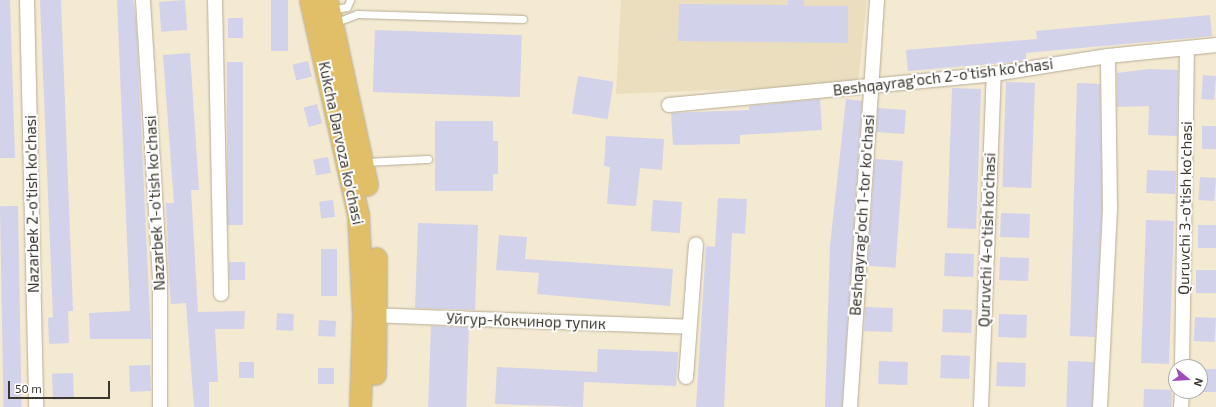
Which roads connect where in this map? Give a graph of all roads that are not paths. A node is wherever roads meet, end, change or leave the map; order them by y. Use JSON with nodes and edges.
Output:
{"nodes":[{"id":1,"x":27,"y":0,"type":"edge"},
{"id":2,"x":143,"y":0,"type":"edge"},
{"id":3,"x":215,"y":0,"type":"edge"},
{"id":4,"x":310,"y":0,"type":"edge"},
{"id":5,"x":350,"y":0,"type":"edge"},
{"id":6,"x":877,"y":0,"type":"edge"},
{"id":7,"x":329,"y":12,"type":"edge"},
{"id":8,"x":523,"y":19,"type":"dead end"},
{"id":9,"x":1216,"y":45,"type":"edge"},
{"id":10,"x":1188,"y":48,"type":"junction"},
{"id":11,"x":1108,"y":56,"type":"junction"},
{"id":12,"x":994,"y":74,"type":"junction"},
{"id":13,"x":872,"y":87,"type":"junction"},
{"id":14,"x":669,"y":105,"type":"dead end"},
{"id":15,"x":428,"y":159,"type":"dead end"},
{"id":16,"x":355,"y":163,"type":"junction"},
{"id":17,"x":696,"y":244,"type":"dead end"},
{"id":18,"x":221,"y":294,"type":"dead end"},
{"id":19,"x":371,"y":315,"type":"junction"},
{"id":20,"x":689,"y":328,"type":"junction"},
{"id":21,"x":1182,"y":359,"type":"edge"},
{"id":22,"x":686,"y":377,"type":"dead end"},
{"id":23,"x":36,"y":407,"type":"edge"},
{"id":24,"x":160,"y":407,"type":"edge"},
{"id":25,"x":360,"y":407,"type":"edge"},
{"id":26,"x":374,"y":407,"type":"edge"},
{"id":27,"x":850,"y":407,"type":"edge"},
{"id":28,"x":981,"y":407,"type":"edge"},
{"id":29,"x":1100,"y":407,"type":"edge"}],
"edges":[{"from":1,"to":23,"type":"street","name":"Nazarbek 2-o'tish ko'chasi"},
{"from":2,"to":24,"type":"street","name":"Nazarbek 1-o'tish ko'chasi"},
{"from":3,"to":18,"type":"street"},
{"from":4,"to":16,"type":"main road","name":"Kukcha Darvoza ko'chasi"},
{"from":5,"to":7,"type":"lane"},
{"from":6,"to":13,"type":"street","name":"Beshqayrag'och 1-tor ko'chasi"},
{"from":7,"to":8,"type":"lane"},
{"from":7,"to":16,"type":"main road","name":"Kukcha Darvoza ko'chasi"},
{"from":9,"to":10,"type":"street","name":"Beshqayrag'och 2-o'tish ko'chasi"},
{"from":10,"to":11,"type":"street","name":"Beshqayrag'och 2-o'tish ko'chasi"},
{"from":10,"to":21,"type":"street","name":"Quruvchi 3-o'tish ko'chasi"},
{"from":11,"to":12,"type":"street","name":"Beshqayrag'och 2-o'tish ko'chasi"},
{"from":11,"to":29,"type":"street"},
{"from":12,"to":13,"type":"street","name":"Beshqayrag'och 2-o'tish ko'chasi"},
{"from":12,"to":28,"type":"street","name":"Quruvchi 4-o'tish ko'chasi"},
{"from":13,"to":14,"type":"street","name":"Beshqayrag'och 2-o'tish ko'chasi"},
{"from":13,"to":27,"type":"street","name":"Beshqayrag'och 1-tor ko'chasi"},
{"from":15,"to":16,"type":"lane"},
{"from":16,"to":19,"type":"main road","name":"Kukcha Darvoza ko'chasi"},
{"from":17,"to":20,"type":"street"},
{"from":19,"to":20,"type":"street","name":"Уйгур-Кокчинор тупик"},
{"from":19,"to":25,"type":"main road","name":"Kukcha Darvoza ko'chasi"},
{"from":19,"to":26,"type":"main road","name":"Kukcha Darvoza ko'chasi"},
{"from":20,"to":22,"type":"street"}]}
